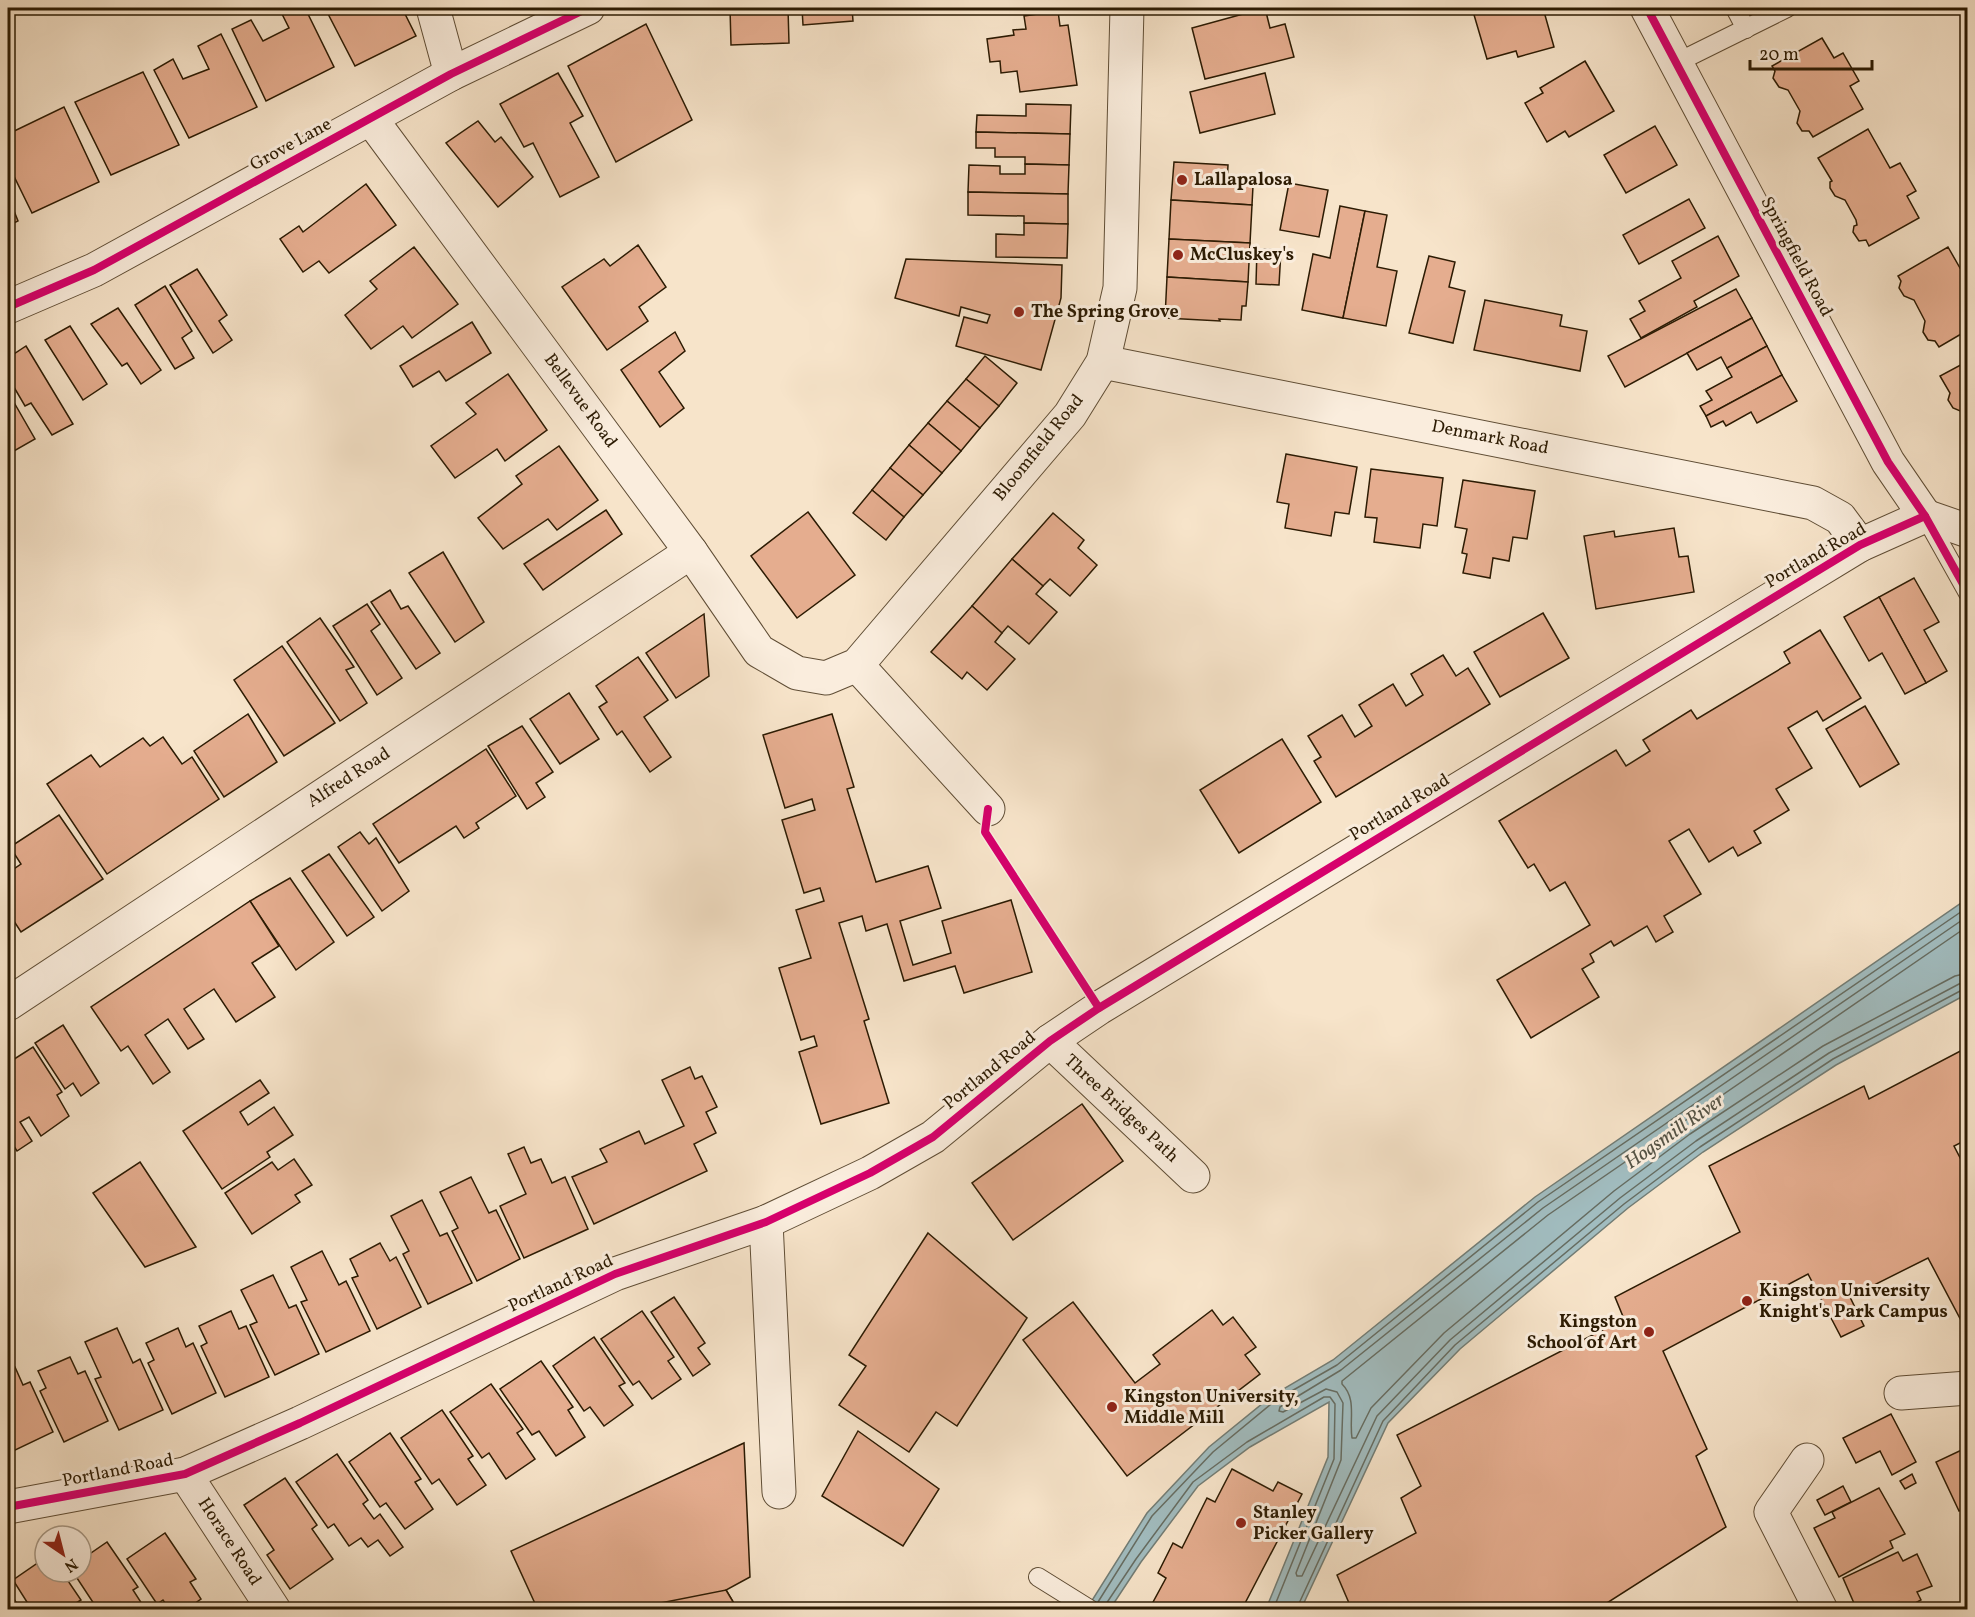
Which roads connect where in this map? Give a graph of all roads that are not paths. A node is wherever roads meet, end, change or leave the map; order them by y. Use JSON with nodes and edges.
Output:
{"nodes":[{"id":1,"x":433,"y":8,"type":"edge"},
{"id":2,"x":588,"y":8,"type":"edge"},
{"id":3,"x":1127,"y":8,"type":"edge"},
{"id":4,"x":1647,"y":8,"type":"edge"},
{"id":5,"x":1735,"y":8,"type":"edge"},
{"id":6,"x":1787,"y":8,"type":"edge"},
{"id":7,"x":1746,"y":29,"type":"junction"},
{"id":8,"x":1676,"y":63,"type":"junction"},
{"id":9,"x":451,"y":74,"type":"junction"},
{"id":10,"x":371,"y":119,"type":"junction"},
{"id":11,"x":8,"y":307,"type":"edge"},
{"id":12,"x":1103,"y":362,"type":"junction"},
{"id":13,"x":1925,"y":516,"type":"junction"},
{"id":14,"x":1968,"y":531,"type":"edge"},
{"id":15,"x":1860,"y":545,"type":"junction"},
{"id":16,"x":691,"y":552,"type":"junction"},
{"id":17,"x":1968,"y":593,"type":"edge"},
{"id":18,"x":857,"y":665,"type":"junction"},
{"id":19,"x":797,"y":673,"type":"joint"},
{"id":20,"x":988,"y":808,"type":"dead end"},
{"id":21,"x":8,"y":1004,"type":"edge"},
{"id":22,"x":1050,"y":1041,"type":"junction"},
{"id":23,"x":1193,"y":1176,"type":"dead end"},
{"id":24,"x":766,"y":1222,"type":"junction"},
{"id":25,"x":1968,"y":1388,"type":"edge"},
{"id":26,"x":1901,"y":1393,"type":"dead end"},
{"id":27,"x":1807,"y":1460,"type":"dead end"},
{"id":28,"x":185,"y":1474,"type":"junction"},
{"id":29,"x":779,"y":1492,"type":"dead end"},
{"id":30,"x":8,"y":1507,"type":"edge"},
{"id":31,"x":1038,"y":1576,"type":"dead end"},
{"id":32,"x":1086,"y":1606,"type":"edge"},
{"id":33,"x":274,"y":1610,"type":"edge"},
{"id":34,"x":1821,"y":1610,"type":"edge"}],
"edges":[{"from":1,"to":9,"type":"street"},
{"from":2,"to":9,"type":"street","name":"Grove Lane"},
{"from":3,"to":12,"type":"street","name":"Bloomfield Road"},
{"from":4,"to":8,"type":"street","name":"Springfield Road"},
{"from":5,"to":7,"type":"lane"},
{"from":6,"to":7,"type":"lane"},
{"from":7,"to":8,"type":"lane"},
{"from":8,"to":13,"type":"street","name":"Springfield Road"},
{"from":9,"to":10,"type":"street","name":"Grove Lane"},
{"from":10,"to":11,"type":"street","name":"Grove Lane"},
{"from":10,"to":16,"type":"street","name":"Bellevue Road"},
{"from":12,"to":15,"type":"street","name":"Denmark Road"},
{"from":12,"to":18,"type":"street","name":"Bloomfield Road"},
{"from":13,"to":14,"type":"street"},
{"from":13,"to":15,"type":"street","name":"Portland Road"},
{"from":13,"to":17,"type":"lane"},
{"from":15,"to":22,"type":"street","name":"Portland Road"},
{"from":16,"to":19,"type":"street","name":"Bellevue Road"},
{"from":16,"to":21,"type":"street","name":"Alfred Road"},
{"from":18,"to":19,"type":"street","name":"Bloomfield Road"},
{"from":18,"to":20,"type":"street"},
{"from":22,"to":23,"type":"street","name":"Three Bridges Path"},
{"from":22,"to":24,"type":"street","name":"Portland Road"},
{"from":24,"to":28,"type":"street","name":"Portland Road"},
{"from":24,"to":29,"type":"street"},
{"from":25,"to":26,"type":"street"},
{"from":27,"to":34,"type":"street"},
{"from":28,"to":30,"type":"street","name":"Portland Road"},
{"from":28,"to":33,"type":"street","name":"Horace Road"},
{"from":31,"to":32,"type":"lane"}]}
